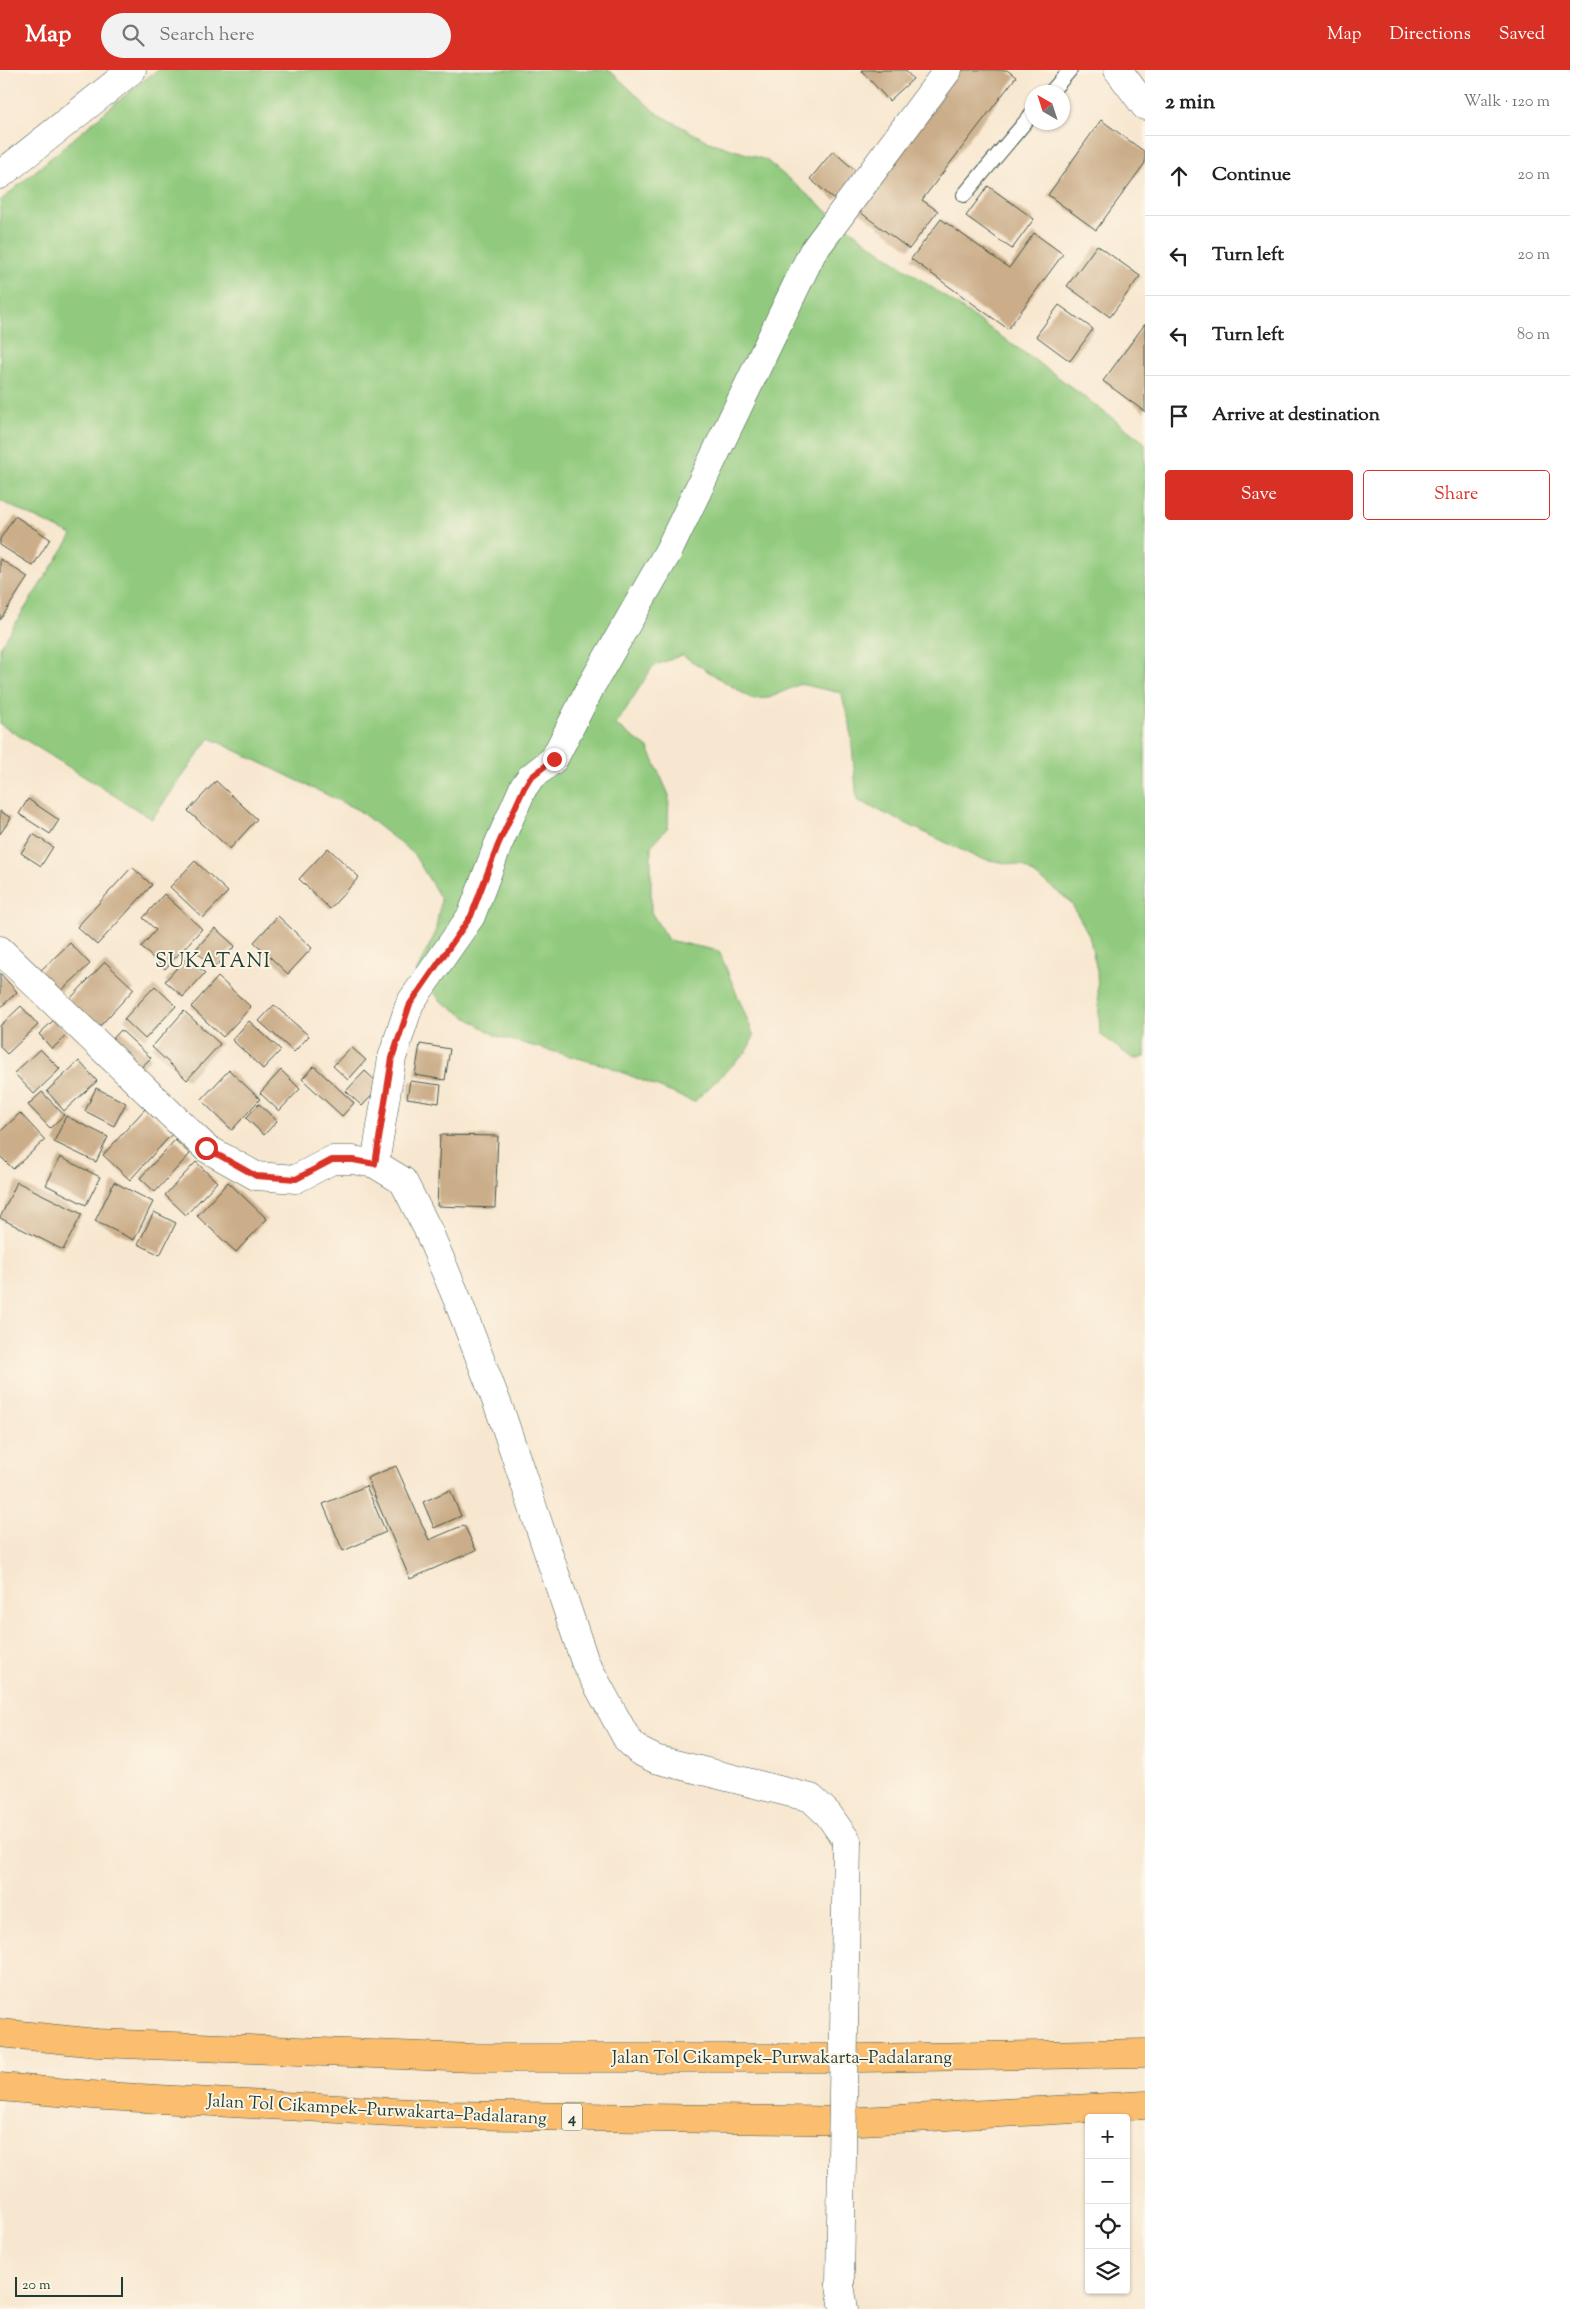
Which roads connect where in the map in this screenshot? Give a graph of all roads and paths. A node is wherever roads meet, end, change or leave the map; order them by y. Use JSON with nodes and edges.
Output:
{"nodes":[{"id":1,"x":132,"y":70,"type":"edge"},
{"id":2,"x":948,"y":70,"type":"edge"},
{"id":3,"x":1070,"y":70,"type":"edge"},
{"id":4,"x":1118,"y":70,"type":"edge"},
{"id":5,"x":1057,"y":85,"type":"edge"},
{"id":6,"x":1145,"y":106,"type":"edge"},
{"id":7,"x":1025,"y":122,"type":"edge"},
{"id":8,"x":0,"y":176,"type":"edge"},
{"id":9,"x":964,"y":195,"type":"dead end"},
{"id":10,"x":0,"y":950,"type":"edge"},
{"id":11,"x":375,"y":1164,"type":"junction"},
{"id":12,"x":0,"y":2033,"type":"edge"},
{"id":13,"x":1145,"y":2053,"type":"edge"},
{"id":14,"x":0,"y":2087,"type":"edge"},
{"id":15,"x":1145,"y":2105,"type":"edge"},
{"id":16,"x":842,"y":2297,"type":"edge"}],
"edges":[{"from":1,"to":8,"type":"street"},
{"from":2,"to":11,"type":"street"},
{"from":3,"to":5,"type":"lane"},
{"from":4,"to":6,"type":"street"},
{"from":7,"to":9,"type":"lane"},
{"from":10,"to":11,"type":"street"},
{"from":11,"to":16,"type":"street","bridge":true},
{"from":12,"to":13,"type":"highway","name":"Jalan Tol Cikampek–Purwakarta–Padalarang"},
{"from":14,"to":15,"type":"highway","name":"Jalan Tol Cikampek–Purwakarta–Padalarang","number":"4"}]}
